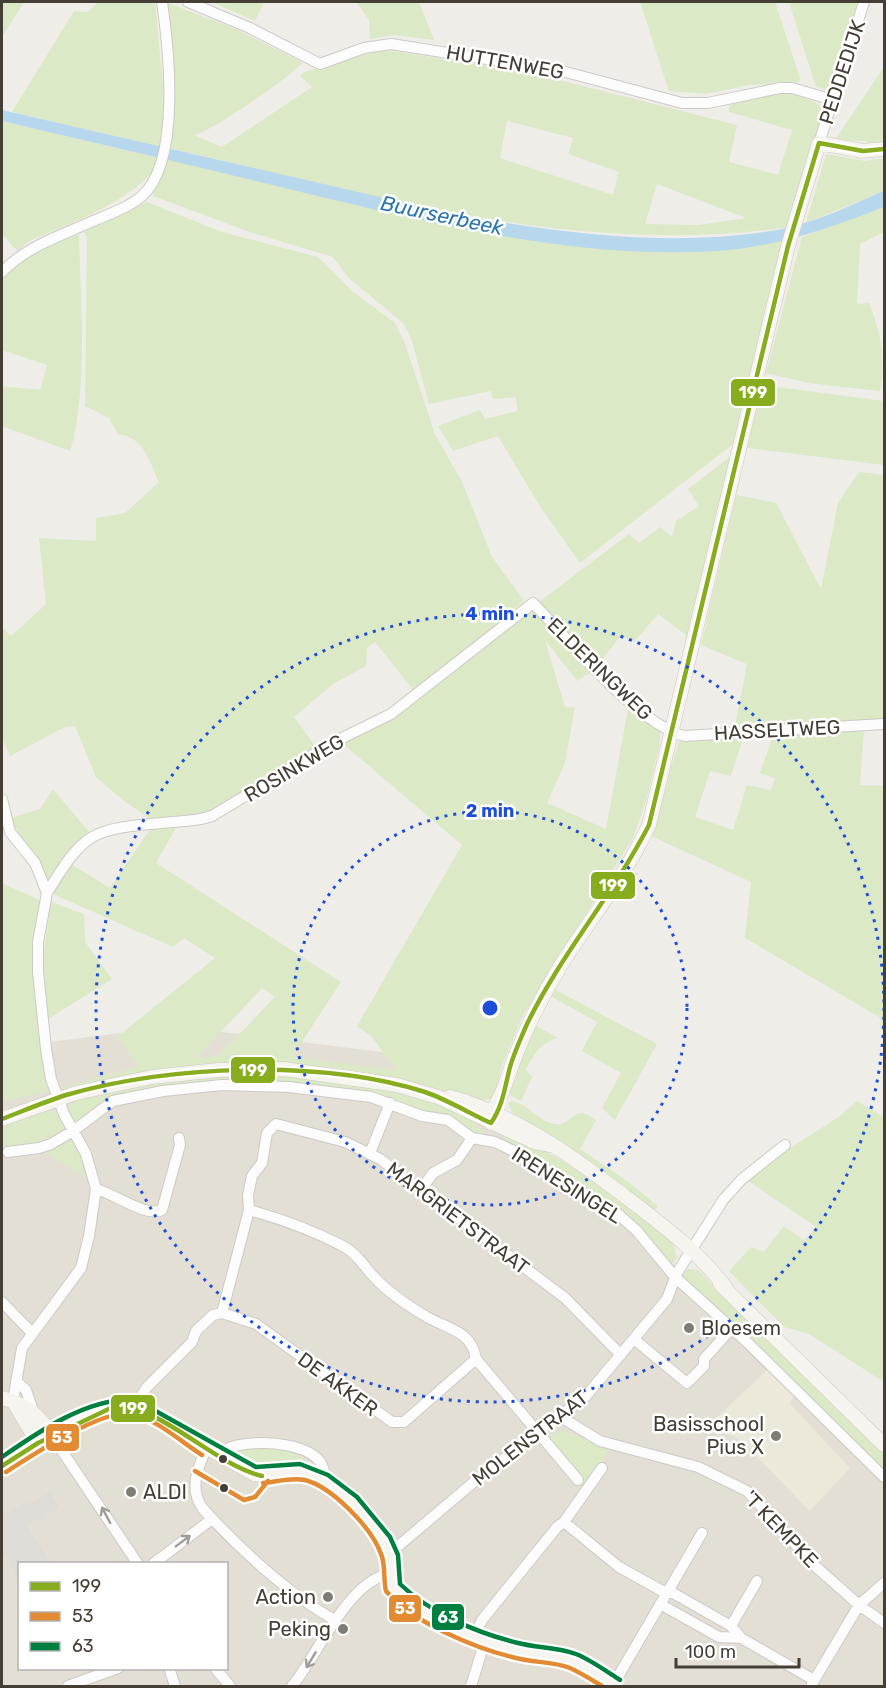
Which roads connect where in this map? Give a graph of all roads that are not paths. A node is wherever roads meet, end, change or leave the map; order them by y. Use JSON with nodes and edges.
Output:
{"nodes":[{"id":1,"x":162,"y":2,"type":"edge"},
{"id":2,"x":188,"y":2,"type":"edge"},
{"id":3,"x":864,"y":2,"type":"edge"},
{"id":4,"x":833,"y":100,"type":"junction"},
{"id":5,"x":819,"y":143,"type":"junction"},
{"id":6,"x":885,"y":149,"type":"edge"},
{"id":7,"x":2,"y":272,"type":"edge"},
{"id":8,"x":532,"y":603,"type":"joint"},
{"id":9,"x":885,"y":724,"type":"edge"},
{"id":10,"x":671,"y":732,"type":"junction"},
{"id":11,"x":2,"y":799,"type":"edge"},
{"id":12,"x":47,"y":893,"type":"junction"},
{"id":13,"x":59,"y":1101,"type":"junction"},
{"id":14,"x":390,"y":1103,"type":"junction"},
{"id":15,"x":494,"y":1116,"type":"junction"},
{"id":16,"x":2,"y":1119,"type":"edge"},
{"id":17,"x":73,"y":1131,"type":"junction"},
{"id":18,"x":179,"y":1138,"type":"dead end"},
{"id":19,"x":472,"y":1138,"type":"junction"},
{"id":20,"x":785,"y":1145,"type":"dead end"},
{"id":21,"x":8,"y":1152,"type":"dead end"},
{"id":22,"x":370,"y":1153,"type":"junction"},
{"id":23,"x":96,"y":1189,"type":"junction"},
{"id":24,"x":421,"y":1190,"type":"junction"},
{"id":25,"x":249,"y":1210,"type":"junction"},
{"id":26,"x":691,"y":1253,"type":"junction"},
{"id":27,"x":675,"y":1277,"type":"junction"},
{"id":28,"x":4,"y":1309,"type":"edge"},
{"id":29,"x":222,"y":1313,"type":"junction"},
{"id":30,"x":732,"y":1328,"type":"junction"},
{"id":31,"x":32,"y":1333,"type":"junction"},
{"id":32,"x":635,"y":1340,"type":"junction"},
{"id":33,"x":621,"y":1355,"type":"junction"},
{"id":34,"x":476,"y":1359,"type":"junction"},
{"id":35,"x":16,"y":1381,"type":"junction"},
{"id":36,"x":7,"y":1400,"type":"edge"},
{"id":37,"x":134,"y":1407,"type":"junction"},
{"id":38,"x":37,"y":1415,"type":"junction"},
{"id":39,"x":561,"y":1417,"type":"junction"},
{"id":40,"x":29,"y":1426,"type":"junction"},
{"id":41,"x":538,"y":1434,"type":"junction"},
{"id":42,"x":52,"y":1436,"type":"junction"},
{"id":43,"x":38,"y":1443,"type":"junction"},
{"id":44,"x":885,"y":1445,"type":"edge"},
{"id":45,"x":206,"y":1449,"type":"junction"},
{"id":46,"x":224,"y":1459,"type":"junction"},
{"id":47,"x":2,"y":1466,"type":"edge"},
{"id":48,"x":602,"y":1468,"type":"dead end"},
{"id":49,"x":885,"y":1477,"type":"edge"},
{"id":50,"x":323,"y":1480,"type":"junction"},
{"id":51,"x":578,"y":1480,"type":"dead end"},
{"id":52,"x":212,"y":1519,"type":"junction"},
{"id":53,"x":564,"y":1522,"type":"junction"},
{"id":54,"x":702,"y":1533,"type":"dead end"},
{"id":55,"x":390,"y":1553,"type":"junction"},
{"id":56,"x":137,"y":1562,"type":"edge"},
{"id":57,"x":154,"y":1562,"type":"edge"},
{"id":58,"x":391,"y":1575,"type":"junction"},
{"id":59,"x":757,"y":1581,"type":"dead end"},
{"id":60,"x":885,"y":1583,"type":"edge"},
{"id":61,"x":666,"y":1593,"type":"junction"},
{"id":62,"x":660,"y":1604,"type":"junction"},
{"id":63,"x":859,"y":1605,"type":"junction"},
{"id":64,"x":335,"y":1620,"type":"junction"},
{"id":65,"x":885,"y":1623,"type":"edge"},
{"id":66,"x":731,"y":1626,"type":"junction"},
{"id":67,"x":479,"y":1638,"type":"junction"},
{"id":68,"x":741,"y":1638,"type":"junction"},
{"id":69,"x":112,"y":1670,"type":"edge"},
{"id":70,"x":170,"y":1670,"type":"edge"},
{"id":71,"x":217,"y":1670,"type":"edge"},
{"id":72,"x":812,"y":1683,"type":"edge"},
{"id":73,"x":68,"y":1686,"type":"edge"},
{"id":74,"x":175,"y":1686,"type":"edge"},
{"id":75,"x":230,"y":1686,"type":"edge"},
{"id":76,"x":292,"y":1686,"type":"edge"},
{"id":77,"x":471,"y":1686,"type":"edge"},
{"id":78,"x":615,"y":1686,"type":"edge"}],
"edges":[{"from":1,"to":7,"type":"street"},
{"from":2,"to":4,"type":"street","name":"HUTTENWEG"},
{"from":3,"to":4,"type":"street","name":"PEDDEDIJK"},
{"from":4,"to":5,"type":"street","name":"PEDDEDIJK"},
{"from":5,"to":6,"type":"main road"},
{"from":5,"to":10,"type":"main road"},
{"from":8,"to":10,"type":"street","name":"ELDERINGWEG"},
{"from":8,"to":12,"type":"street","name":"ROSINKWEG"},
{"from":9,"to":10,"type":"street","name":"HASSELTWEG"},
{"from":10,"to":15,"type":"main road"},
{"from":11,"to":12,"type":"street"},
{"from":12,"to":13,"type":"street"},
{"from":13,"to":15,"type":"main road"},
{"from":13,"to":16,"type":"main road"},
{"from":13,"to":17,"type":"street"},
{"from":14,"to":17,"type":"street","name":"IRENESINGEL"},
{"from":14,"to":19,"type":"street","name":"IRENESINGEL"},
{"from":14,"to":22,"type":"street"},
{"from":15,"to":26,"type":"main road"},
{"from":17,"to":21,"type":"street","name":"IRENESINGEL"},
{"from":17,"to":23,"type":"street"},
{"from":18,"to":23,"type":"street"},
{"from":19,"to":24,"type":"street"},
{"from":19,"to":27,"type":"street","name":"IRENESINGEL"},
{"from":20,"to":26,"type":"street","name":"MOLENSTRAAT"},
{"from":22,"to":24,"type":"street","name":"MARGRIETSTRAAT"},
{"from":22,"to":25,"type":"street","name":"MARGRIETSTRAAT"},
{"from":23,"to":31,"type":"street"},
{"from":24,"to":33,"type":"street","name":"MARGRIETSTRAAT"},
{"from":25,"to":29,"type":"street"},
{"from":25,"to":34,"type":"street"},
{"from":26,"to":27,"type":"street","name":"MOLENSTRAAT"},
{"from":26,"to":44,"type":"main road"},
{"from":27,"to":30,"type":"street","name":"IRENESINGEL"},
{"from":27,"to":32,"type":"street","name":"MOLENSTRAAT"},
{"from":28,"to":31,"type":"street"},
{"from":29,"to":34,"type":"street","name":"DE AKKER"},
{"from":29,"to":37,"type":"street"},
{"from":30,"to":32,"type":"street"},
{"from":30,"to":49,"type":"street","name":"IRENESINGEL"},
{"from":31,"to":35,"type":"street"},
{"from":32,"to":33,"type":"street","name":"MOLENSTRAAT"},
{"from":33,"to":39,"type":"street","name":"MOLENSTRAAT"},
{"from":34,"to":41,"type":"street"},
{"from":35,"to":36,"type":"street"},
{"from":35,"to":38,"type":"street"},
{"from":36,"to":38,"type":"main road"},
{"from":36,"to":40,"type":"main road"},
{"from":37,"to":42,"type":"main road"},
{"from":37,"to":45,"type":"main road"},
{"from":38,"to":40,"type":"street"},
{"from":38,"to":42,"type":"main road"},
{"from":39,"to":41,"type":"street","name":"MOLENSTRAAT"},
{"from":39,"to":63,"type":"street","name":"'T KEMPKE"},
{"from":40,"to":43,"type":"main road"},
{"from":41,"to":51,"type":"street"},
{"from":41,"to":55,"type":"street","name":"MOLENSTRAAT"},
{"from":42,"to":43,"type":"main road"},
{"from":56,"to":42,"type":"street","one_way":true},
{"from":43,"to":47,"type":"main road"},
{"from":45,"to":46,"type":"main road"},
{"from":45,"to":52,"type":"street"},
{"from":46,"to":50,"type":"main road"},
{"from":46,"to":50,"type":"street"},
{"from":48,"to":53,"type":"street"},
{"from":50,"to":55,"type":"main road"},
{"from":57,"to":52,"type":"street","one_way":true},
{"from":52,"to":64,"type":"street"},
{"from":53,"to":61,"type":"street"},
{"from":53,"to":67,"type":"street"},
{"from":54,"to":61,"type":"street"},
{"from":55,"to":58,"type":"main road"},
{"from":58,"to":64,"type":"street"},
{"from":58,"to":67,"type":"main road"},
{"from":59,"to":66,"type":"street"},
{"from":60,"to":63,"type":"street"},
{"from":61,"to":62,"type":"street"},
{"from":61,"to":66,"type":"street"},
{"from":62,"to":68,"type":"street"},
{"from":62,"to":78,"type":"street"},
{"from":63,"to":65,"type":"street","name":"'T KEMPKE"},
{"from":63,"to":72,"type":"street"},
{"from":64,"to":76,"type":"street","one_way":true},
{"from":66,"to":68,"type":"street"},
{"from":67,"to":77,"type":"street"},
{"from":67,"to":78,"type":"main road"},
{"from":68,"to":72,"type":"street"},
{"from":69,"to":73,"type":"street"},
{"from":70,"to":74,"type":"street"},
{"from":71,"to":75,"type":"street"}]}
